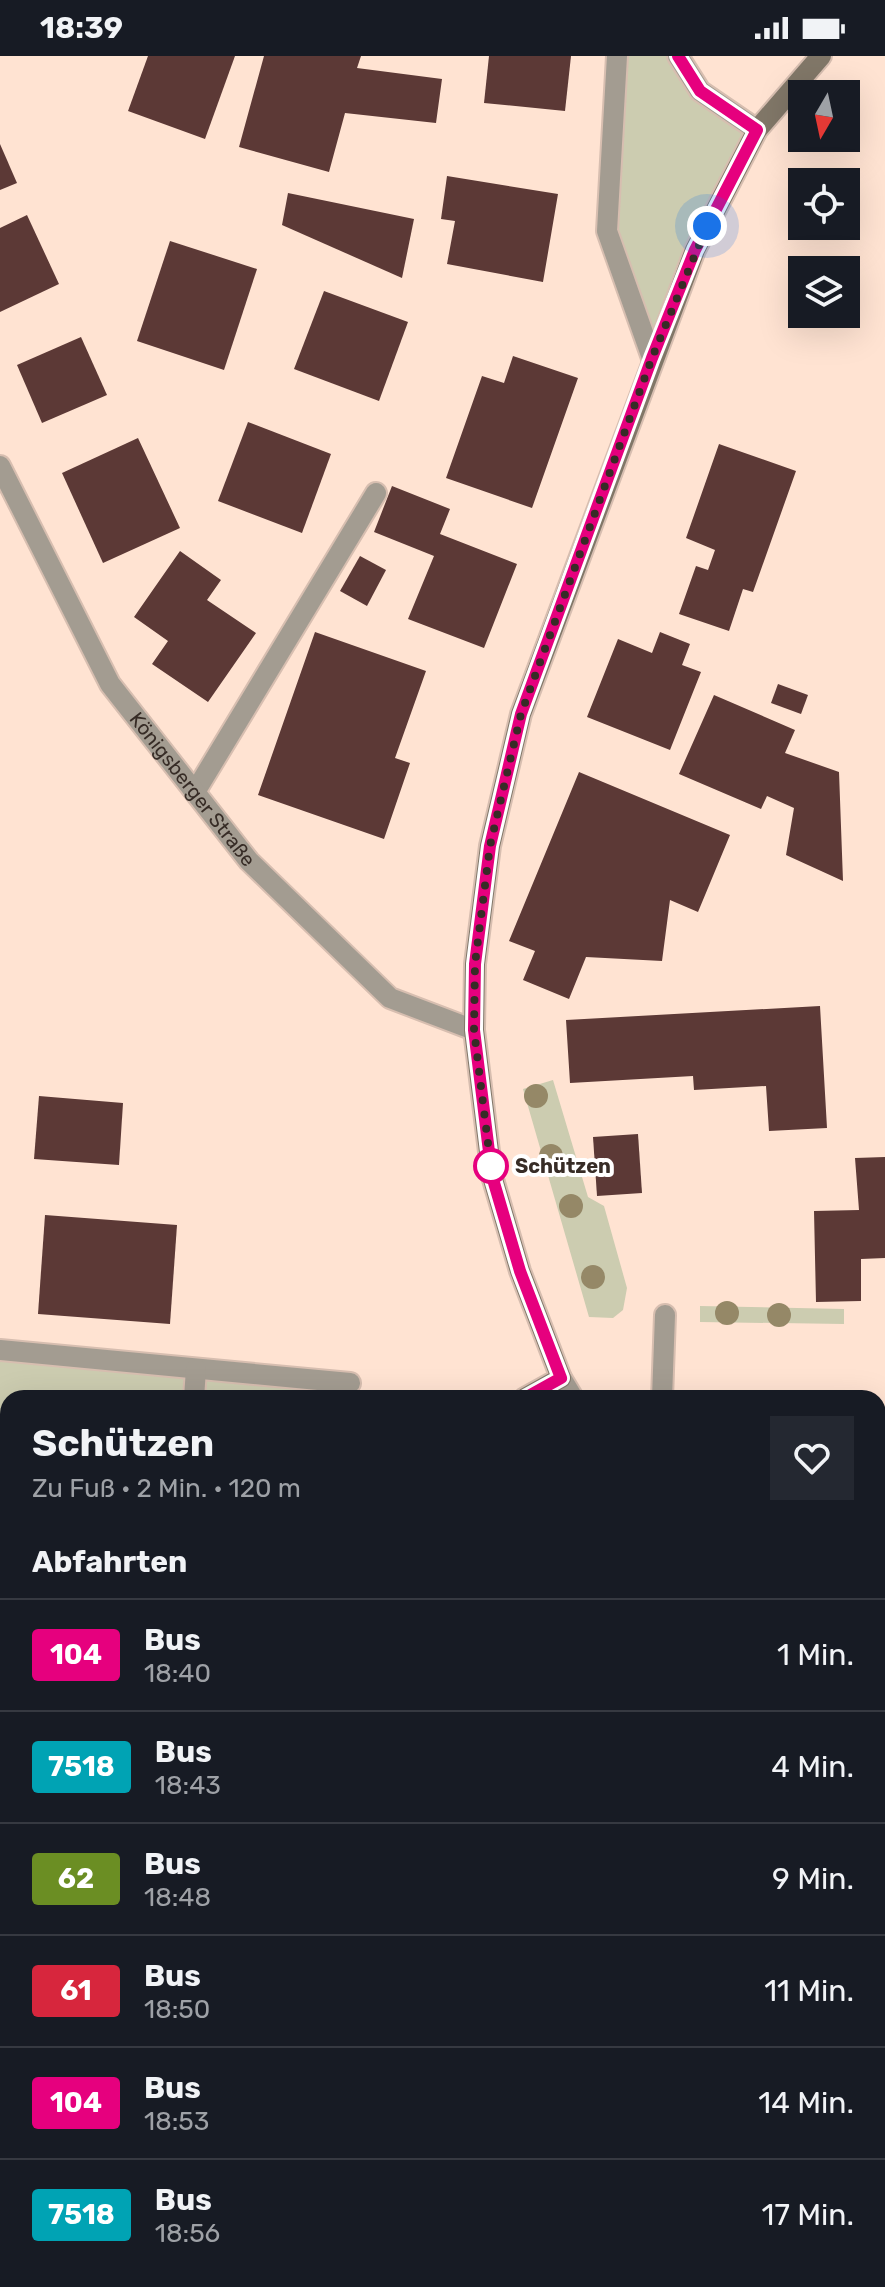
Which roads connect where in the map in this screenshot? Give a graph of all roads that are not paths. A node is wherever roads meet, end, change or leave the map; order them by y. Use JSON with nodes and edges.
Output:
{"nodes":[{"id":1,"x":617,"y":56,"type":"edge"},
{"id":2,"x":678,"y":56,"type":"edge"},
{"id":3,"x":821,"y":56,"type":"edge"},
{"id":4,"x":757,"y":130,"type":"junction"},
{"id":5,"x":652,"y":358,"type":"junction"},
{"id":6,"x":0,"y":466,"type":"edge"},
{"id":7,"x":376,"y":493,"type":"dead end"},
{"id":8,"x":195,"y":792,"type":"junction"},
{"id":9,"x":474,"y":1030,"type":"junction"},
{"id":10,"x":665,"y":1315,"type":"dead end"},
{"id":11,"x":0,"y":1350,"type":"edge"},
{"id":12,"x":196,"y":1369,"type":"junction"},
{"id":13,"x":561,"y":1378,"type":"junction"},
{"id":14,"x":350,"y":1383,"type":"dead end"},
{"id":15,"x":195,"y":1390,"type":"edge"},
{"id":16,"x":539,"y":1390,"type":"edge"},
{"id":17,"x":568,"y":1390,"type":"edge"},
{"id":18,"x":662,"y":1390,"type":"edge"}],
"edges":[{"from":1,"to":5,"type":"street"},
{"from":2,"to":4,"type":"street"},
{"from":3,"to":4,"type":"main road"},
{"from":4,"to":5,"type":"main road"},
{"from":5,"to":9,"type":"main road"},
{"from":6,"to":8,"type":"street","name":"Königsberger Straße"},
{"from":7,"to":8,"type":"street"},
{"from":8,"to":9,"type":"street","name":"Königsberger Straße"},
{"from":9,"to":13,"type":"main road"},
{"from":10,"to":18,"type":"street"},
{"from":11,"to":12,"type":"street"},
{"from":12,"to":14,"type":"street"},
{"from":12,"to":15,"type":"street"},
{"from":13,"to":16,"type":"main road"},
{"from":13,"to":17,"type":"street"}]}
